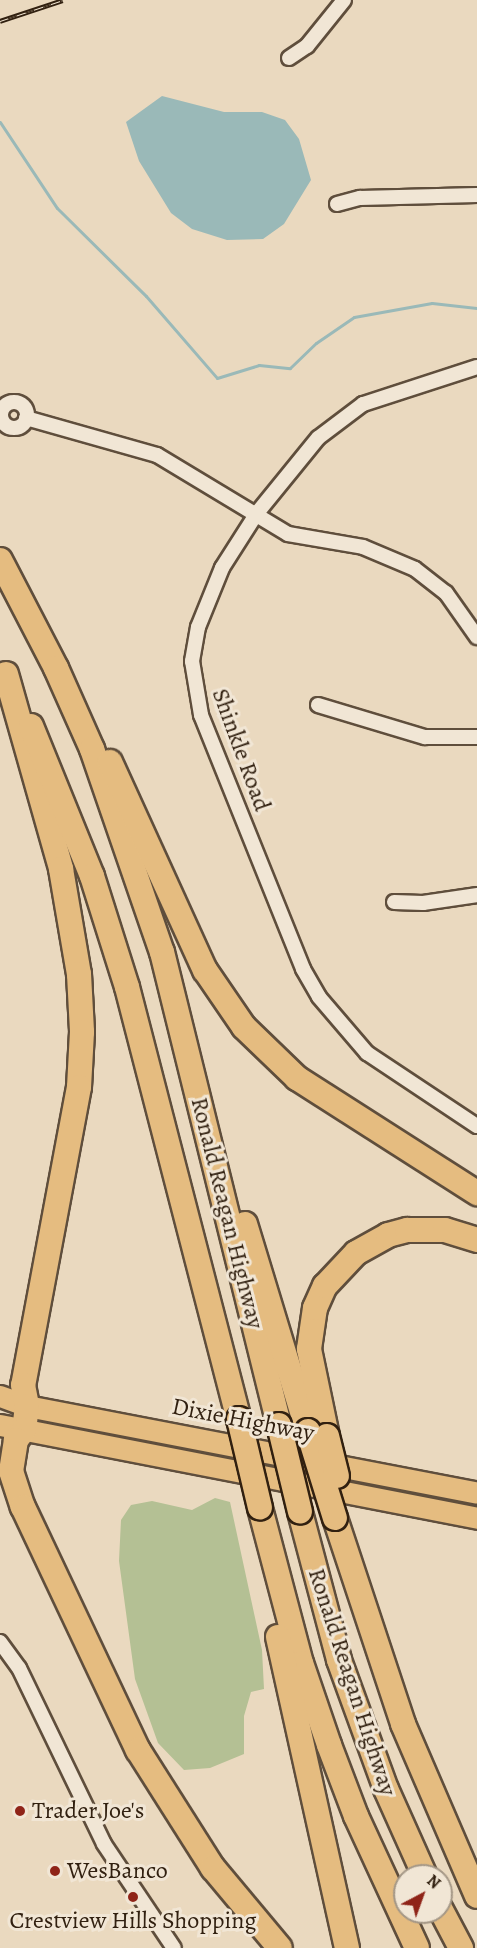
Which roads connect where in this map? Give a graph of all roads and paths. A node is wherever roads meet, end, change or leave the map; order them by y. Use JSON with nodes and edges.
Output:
{"nodes":[{"id":1,"x":344,"y":0,"type":"edge"},
{"id":2,"x":289,"y":58,"type":"dead end"},
{"id":3,"x":477,"y":195,"type":"edge"},
{"id":4,"x":337,"y":204,"type":"dead end"},
{"id":5,"x":477,"y":367,"type":"edge"},
{"id":6,"x":1,"y":411,"type":"edge"},
{"id":7,"x":257,"y":513,"type":"junction"},
{"id":8,"x":0,"y":560,"type":"edge"},
{"id":9,"x":477,"y":638,"type":"edge"},
{"id":10,"x":3,"y":666,"type":"edge"},
{"id":11,"x":56,"y":668,"type":"junction"},
{"id":12,"x":318,"y":705,"type":"dead end"},
{"id":13,"x":477,"y":737,"type":"edge"},
{"id":14,"x":477,"y":895,"type":"edge"},
{"id":15,"x":394,"y":902,"type":"dead end"},
{"id":16,"x":191,"y":1066,"type":"junction"},
{"id":17,"x":477,"y":1126,"type":"edge"},
{"id":18,"x":477,"y":1193,"type":"edge"},
{"id":19,"x":477,"y":1240,"type":"edge"},
{"id":20,"x":0,"y":1396,"type":"edge"},
{"id":21,"x":0,"y":1406,"type":"edge"},
{"id":22,"x":27,"y":1406,"type":"junction"},
{"id":23,"x":0,"y":1425,"type":"edge"},
{"id":24,"x":24,"y":1430,"type":"junction"},
{"id":25,"x":318,"y":1434,"type":"junction"},
{"id":26,"x":0,"y":1470,"type":"edge"},
{"id":27,"x":477,"y":1493,"type":"edge"},
{"id":28,"x":23,"y":1507,"type":"junction"},
{"id":29,"x":260,"y":1508,"type":"junction"},
{"id":30,"x":477,"y":1518,"type":"edge"},
{"id":31,"x":0,"y":1642,"type":"edge"},
{"id":32,"x":419,"y":1864,"type":"edge"},
{"id":33,"x":477,"y":1896,"type":"edge"},
{"id":34,"x":448,"y":1924,"type":"edge"},
{"id":35,"x":174,"y":1948,"type":"edge"},
{"id":36,"x":280,"y":1948,"type":"edge"},
{"id":37,"x":347,"y":1948,"type":"edge"},
{"id":38,"x":417,"y":1948,"type":"edge"},
{"id":39,"x":460,"y":1948,"type":"edge"}],
"edges":[{"from":1,"to":2,"type":"street"},
{"from":3,"to":4,"type":"street"},
{"from":5,"to":7,"type":"street","name":"Shinkle Road"},
{"from":6,"to":7,"type":"street"},
{"from":7,"to":9,"type":"street"},
{"from":7,"to":17,"type":"street","name":"Shinkle Road"},
{"from":8,"to":11,"type":"highway","name":"Ronald Reagan Highway"},
{"from":10,"to":22,"type":"highway"},
{"from":10,"to":29,"type":"highway","name":"Ronald Reagan Highway","bridge":true},
{"from":11,"to":16,"type":"highway","name":"Ronald Reagan Highway"},
{"from":11,"to":18,"type":"highway"},
{"from":12,"to":13,"type":"street"},
{"from":14,"to":15,"type":"street"},
{"from":16,"to":25,"type":"highway"},
{"from":16,"to":32,"type":"highway","name":"Ronald Reagan Highway","bridge":true},
{"from":19,"to":25,"type":"highway"},
{"from":20,"to":22,"type":"main road","name":"Dixie Highway"},
{"from":21,"to":22,"type":"main road"},
{"from":22,"to":24,"type":"highway"},
{"from":22,"to":27,"type":"main road","name":"Dixie Highway"},
{"from":23,"to":24,"type":"main road"},
{"from":24,"to":28,"type":"highway"},
{"from":24,"to":30,"type":"main road"},
{"from":25,"to":33,"type":"highway","bridge":true},
{"from":26,"to":28,"type":"highway"},
{"from":28,"to":36,"type":"highway"},
{"from":29,"to":37,"type":"highway"},
{"from":29,"to":38,"type":"highway","name":"Ronald Reagan Highway"},
{"from":31,"to":35,"type":"street"},
{"from":34,"to":39,"type":"highway"}]}
